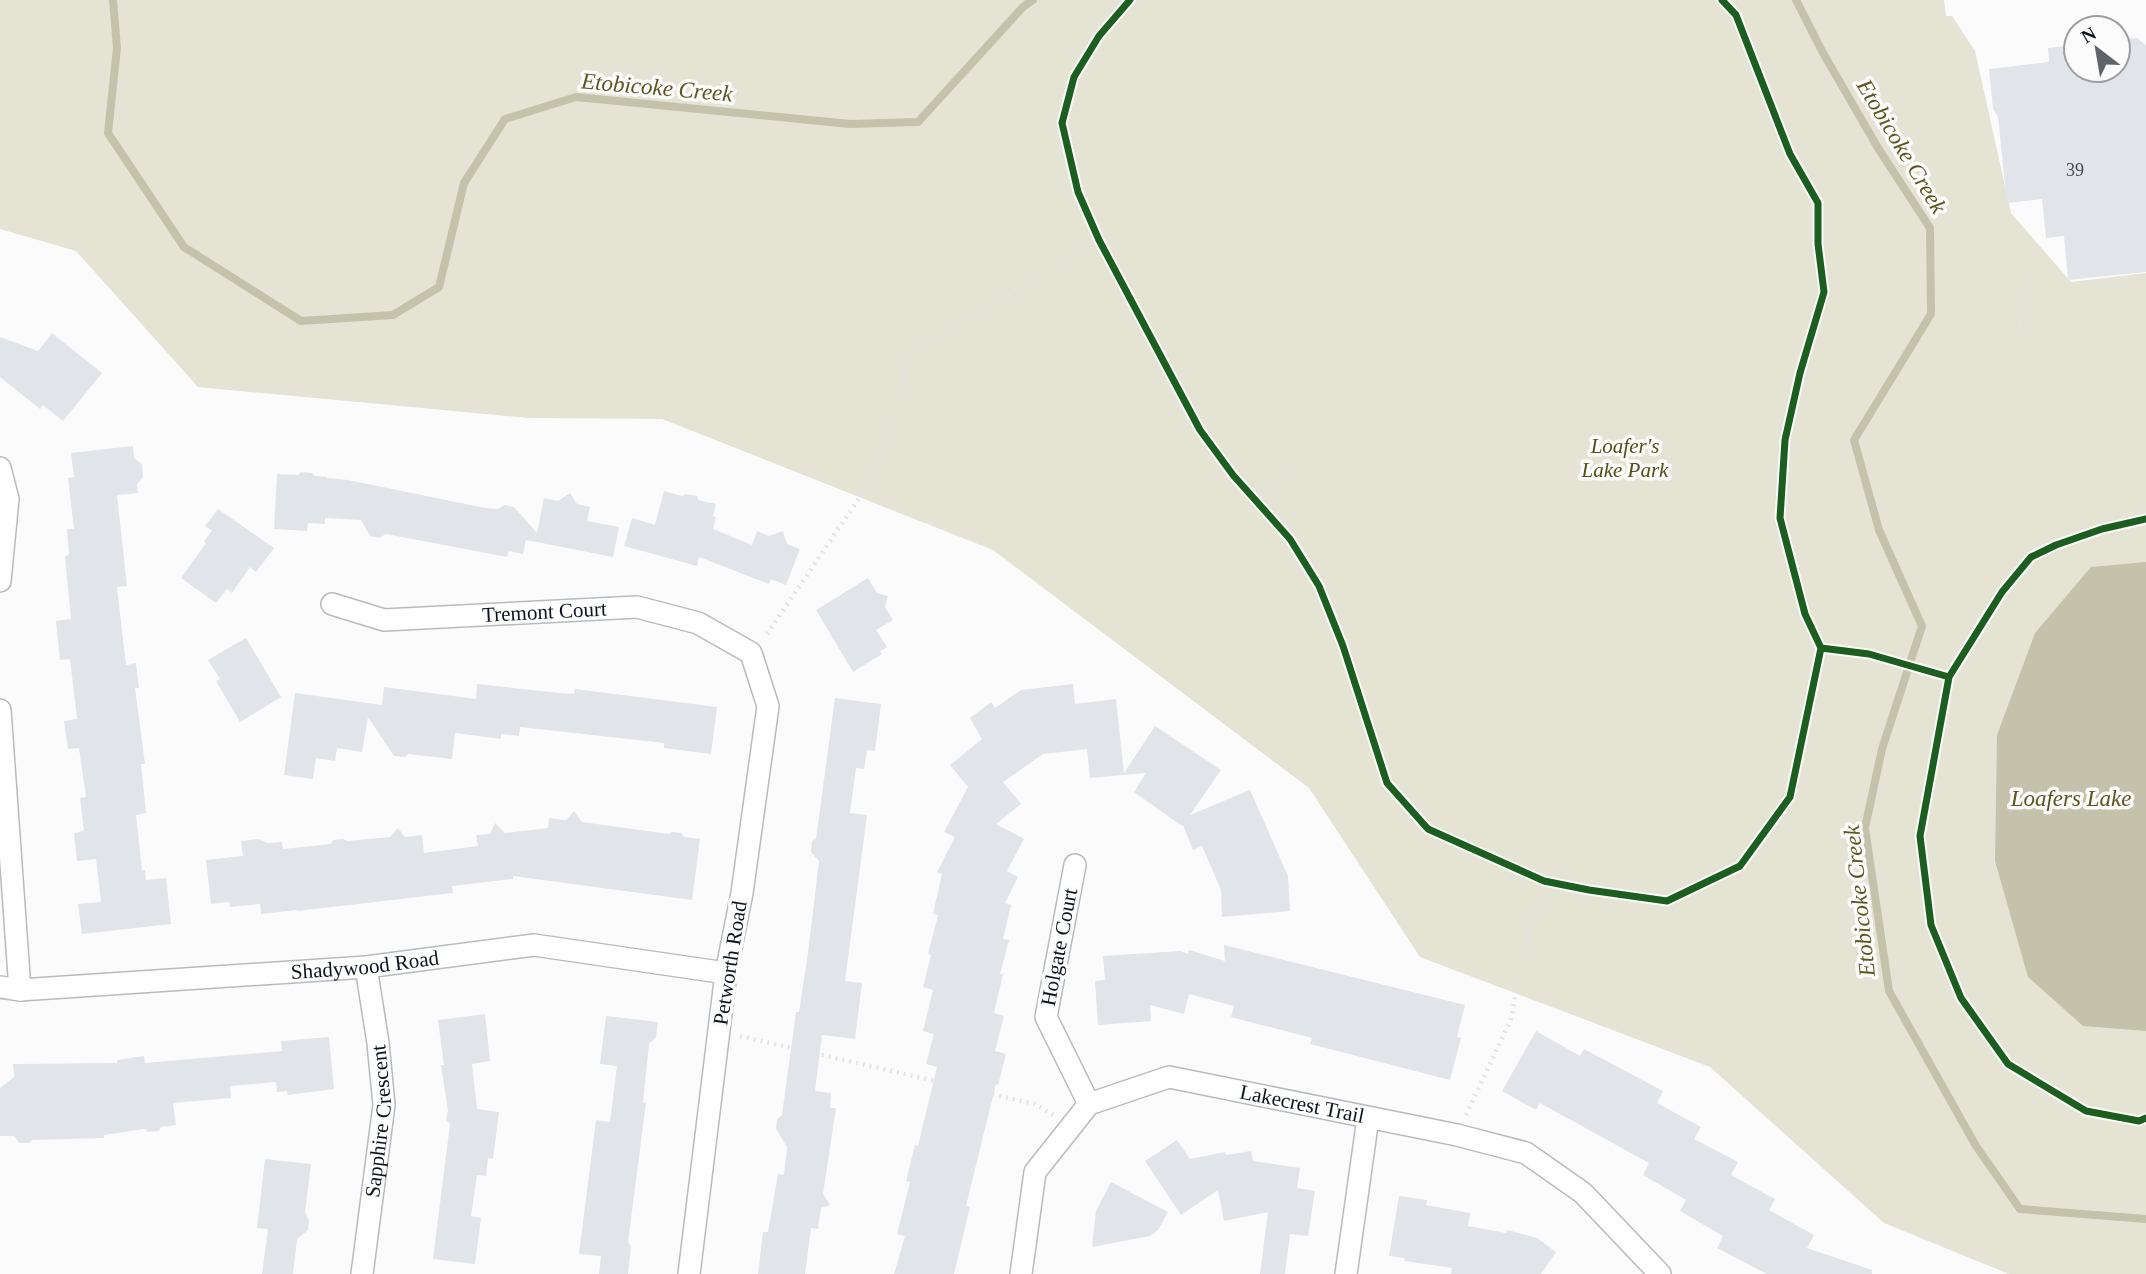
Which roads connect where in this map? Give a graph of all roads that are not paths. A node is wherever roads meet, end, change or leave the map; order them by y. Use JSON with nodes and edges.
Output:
{"nodes":[{"id":1,"x":0,"y":468,"type":"edge"},
{"id":2,"x":0,"y":581,"type":"edge"},
{"id":3,"x":332,"y":604,"type":"dead end"},
{"id":4,"x":751,"y":653,"type":"joint"},
{"id":5,"x":0,"y":710,"type":"edge"},
{"id":6,"x":1074,"y":865,"type":"dead end"},
{"id":7,"x":366,"y":967,"type":"junction"},
{"id":8,"x":726,"y":972,"type":"junction"},
{"id":9,"x":10,"y":988,"type":"edge"},
{"id":10,"x":1089,"y":1104,"type":"junction"},
{"id":11,"x":1368,"y":1118,"type":"junction"},
{"id":12,"x":362,"y":1274,"type":"edge"},
{"id":13,"x":689,"y":1274,"type":"edge"},
{"id":14,"x":1021,"y":1274,"type":"edge"},
{"id":15,"x":1346,"y":1274,"type":"edge"},
{"id":16,"x":1660,"y":1274,"type":"edge"}],
"edges":[{"from":1,"to":2,"type":"street"},
{"from":3,"to":4,"type":"street","name":"Tremont Court"},
{"from":4,"to":8,"type":"street","name":"Petworth Road"},
{"from":5,"to":9,"type":"street"},
{"from":6,"to":10,"type":"street","name":"Holgate Court"},
{"from":7,"to":8,"type":"street","name":"Shadywood Road"},
{"from":7,"to":9,"type":"street","name":"Shadywood Road"},
{"from":7,"to":12,"type":"street","name":"Sapphire Crescent"},
{"from":8,"to":13,"type":"street","name":"Petworth Road"},
{"from":10,"to":11,"type":"street","name":"Lakecrest Trail"},
{"from":10,"to":14,"type":"street"},
{"from":11,"to":15,"type":"street"},
{"from":11,"to":16,"type":"street","name":"Lakecrest Trail"}]}
